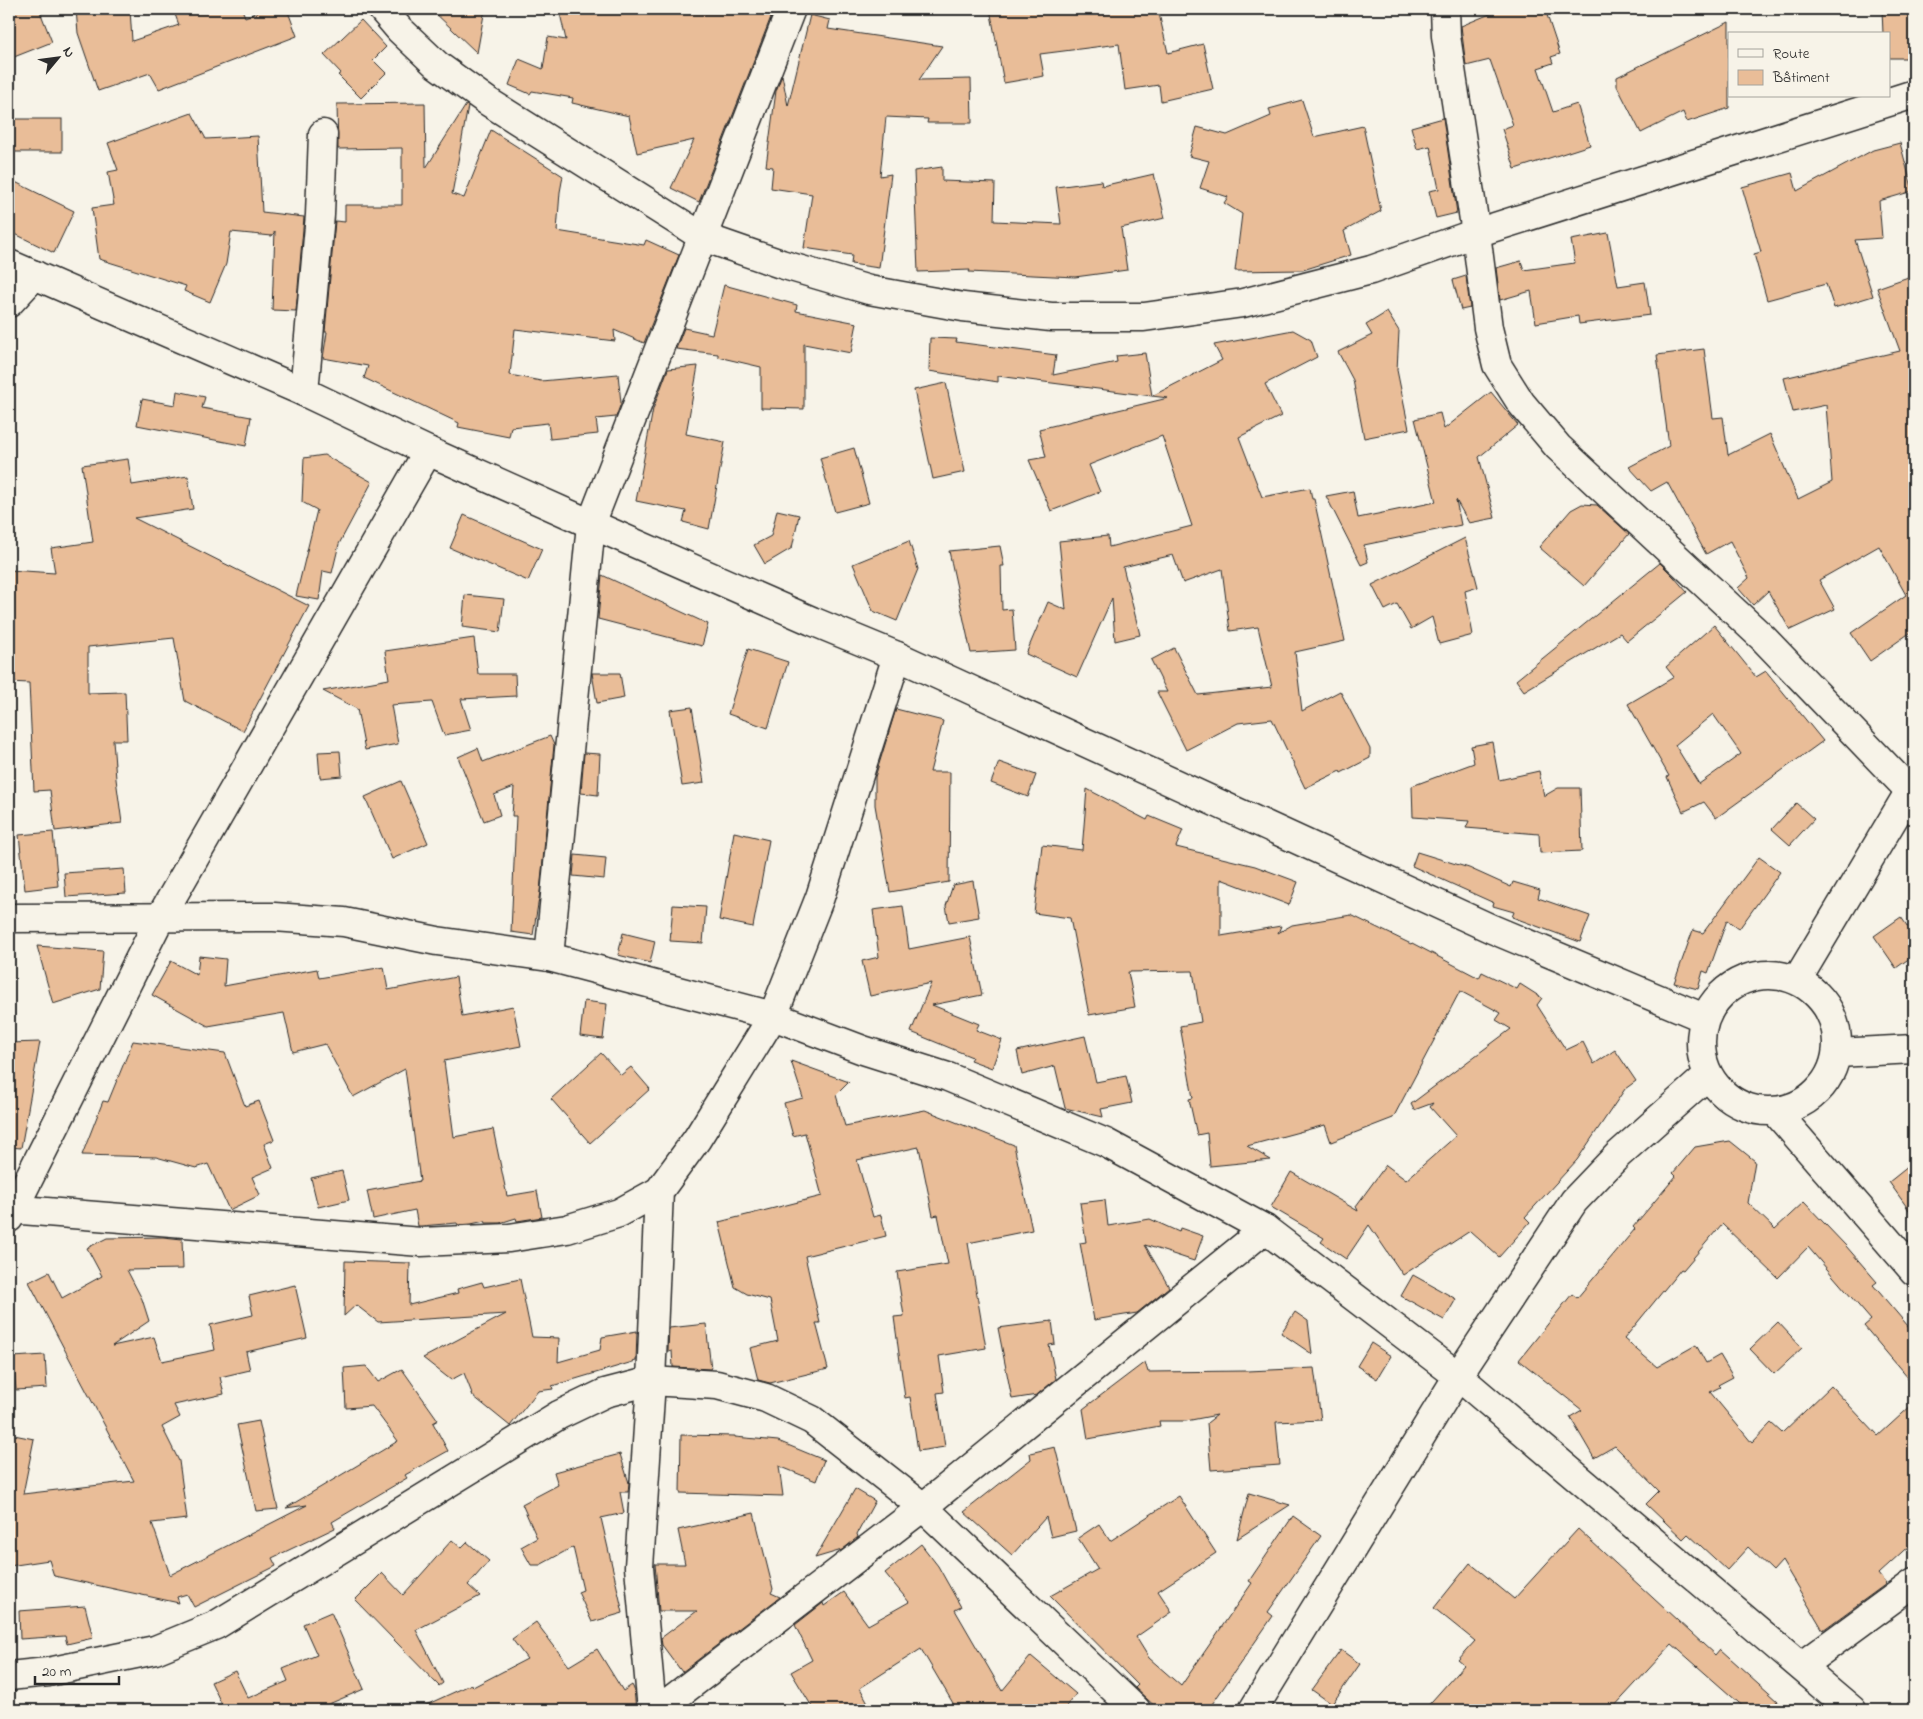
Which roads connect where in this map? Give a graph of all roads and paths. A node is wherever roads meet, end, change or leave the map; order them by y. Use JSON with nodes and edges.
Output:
{"nodes":[{"id":1,"x":382,"y":9,"type":"edge"},
{"id":2,"x":791,"y":9,"type":"edge"},
{"id":3,"x":1445,"y":9,"type":"edge"},
{"id":4,"x":1914,"y":94,"type":"edge"},
{"id":5,"x":323,"y":134,"type":"dead end"},
{"id":6,"x":1476,"y":233,"type":"junction"},
{"id":7,"x":704,"y":237,"type":"junction"},
{"id":8,"x":9,"y":264,"type":"edge"},
{"id":9,"x":35,"y":275,"type":"junction"},
{"id":10,"x":9,"y":303,"type":"edge"},
{"id":11,"x":304,"y":392,"type":"junction"},
{"id":12,"x":428,"y":451,"type":"junction"},
{"id":13,"x":591,"y":524,"type":"junction"},
{"id":14,"x":897,"y":656,"type":"junction"},
{"id":15,"x":1912,"y":787,"type":"edge"},
{"id":16,"x":9,"y":918,"type":"edge"},
{"id":17,"x":160,"y":918,"type":"junction"},
{"id":18,"x":549,"y":957,"type":"junction"},
{"id":19,"x":1797,"y":980,"type":"junction"},
{"id":20,"x":773,"y":1016,"type":"junction"},
{"id":21,"x":1704,"y":1018,"type":"junction"},
{"id":22,"x":1914,"y":1050,"type":"edge"},
{"id":23,"x":1837,"y":1053,"type":"junction"},
{"id":24,"x":1708,"y":1075,"type":"junction"},
{"id":25,"x":1776,"y":1112,"type":"junction"},
{"id":26,"x":660,"y":1191,"type":"junction"},
{"id":27,"x":10,"y":1212,"type":"edge"},
{"id":28,"x":1266,"y":1229,"type":"junction"},
{"id":29,"x":1914,"y":1271,"type":"edge"},
{"id":30,"x":1458,"y":1376,"type":"junction"},
{"id":31,"x":651,"y":1381,"type":"junction"},
{"id":32,"x":923,"y":1507,"type":"junction"},
{"id":33,"x":1914,"y":1583,"type":"edge"},
{"id":34,"x":1801,"y":1666,"type":"junction"},
{"id":35,"x":9,"y":1676,"type":"edge"},
{"id":36,"x":652,"y":1710,"type":"edge"},
{"id":37,"x":658,"y":1710,"type":"edge"},
{"id":38,"x":1136,"y":1710,"type":"edge"},
{"id":39,"x":1253,"y":1710,"type":"edge"},
{"id":40,"x":1852,"y":1710,"type":"edge"}],
"edges":[{"from":1,"to":7,"type":"street"},
{"from":2,"to":7,"type":"street"},
{"from":3,"to":6,"type":"street"},
{"from":4,"to":6,"type":"street"},
{"from":5,"to":11,"type":"street"},
{"from":6,"to":7,"type":"street"},
{"from":6,"to":15,"type":"street"},
{"from":7,"to":13,"type":"street"},
{"from":8,"to":9,"type":"street"},
{"from":9,"to":10,"type":"street"},
{"from":9,"to":11,"type":"street"},
{"from":11,"to":12,"type":"street"},
{"from":12,"to":13,"type":"street"},
{"from":12,"to":17,"type":"street"},
{"from":13,"to":14,"type":"street"},
{"from":13,"to":18,"type":"street"},
{"from":14,"to":20,"type":"street"},
{"from":14,"to":21,"type":"street"},
{"from":15,"to":19,"type":"street"},
{"from":16,"to":17,"type":"street"},
{"from":17,"to":18,"type":"street"},
{"from":17,"to":27,"type":"street"},
{"from":18,"to":20,"type":"street"},
{"from":19,"to":21,"type":"street"},
{"from":19,"to":23,"type":"street"},
{"from":20,"to":26,"type":"street"},
{"from":20,"to":28,"type":"street"},
{"from":21,"to":24,"type":"street"},
{"from":22,"to":23,"type":"street"},
{"from":23,"to":25,"type":"street"},
{"from":24,"to":25,"type":"street"},
{"from":24,"to":30,"type":"street"},
{"from":25,"to":29,"type":"street"},
{"from":26,"to":27,"type":"street"},
{"from":26,"to":31,"type":"street"},
{"from":28,"to":30,"type":"street"},
{"from":28,"to":32,"type":"street"},
{"from":30,"to":34,"type":"street"},
{"from":30,"to":39,"type":"street"},
{"from":31,"to":32,"type":"street"},
{"from":31,"to":35,"type":"street"},
{"from":31,"to":36,"type":"street"},
{"from":32,"to":37,"type":"street"},
{"from":32,"to":38,"type":"street"},
{"from":33,"to":34,"type":"street"},
{"from":34,"to":40,"type":"street"}]}
